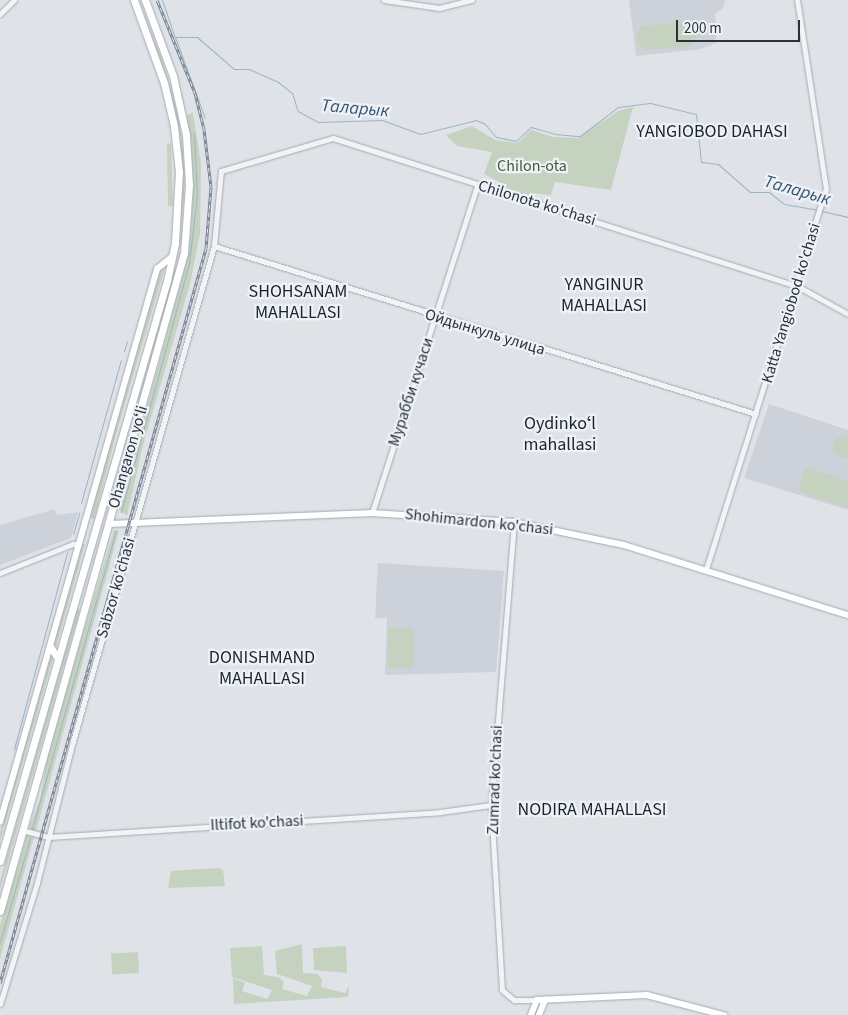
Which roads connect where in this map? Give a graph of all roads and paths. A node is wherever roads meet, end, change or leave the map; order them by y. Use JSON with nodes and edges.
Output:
{"nodes":[{"id":1,"x":14,"y":0,"type":"edge"},
{"id":2,"x":134,"y":0,"type":"edge"},
{"id":3,"x":145,"y":0,"type":"edge"},
{"id":4,"x":384,"y":0,"type":"edge"},
{"id":5,"x":472,"y":0,"type":"edge"},
{"id":6,"x":797,"y":0,"type":"edge"},
{"id":7,"x":0,"y":14,"type":"edge"},
{"id":8,"x":221,"y":171,"type":"joint"},
{"id":9,"x":477,"y":185,"type":"junction"},
{"id":10,"x":214,"y":246,"type":"junction"},
{"id":11,"x":172,"y":257,"type":"junction"},
{"id":12,"x":798,"y":286,"type":"junction"},
{"id":13,"x":848,"y":314,"type":"edge"},
{"id":14,"x":435,"y":316,"type":"junction"},
{"id":15,"x":756,"y":414,"type":"junction"},
{"id":16,"x":124,"y":429,"type":"junction"},
{"id":17,"x":135,"y":432,"type":"junction"},
{"id":18,"x":372,"y":512,"type":"junction"},
{"id":19,"x":514,"y":522,"type":"junction"},
{"id":20,"x":134,"y":523,"type":"junction"},
{"id":21,"x":97,"y":524,"type":"junction"},
{"id":22,"x":109,"y":524,"type":"junction"},
{"id":23,"x":79,"y":545,"type":"junction"},
{"id":24,"x":706,"y":569,"type":"junction"},
{"id":25,"x":0,"y":573,"type":"edge"},
{"id":26,"x":75,"y":603,"type":"junction"},
{"id":27,"x":86,"y":606,"type":"junction"},
{"id":28,"x":848,"y":615,"type":"edge"},
{"id":29,"x":50,"y":646,"type":"junction"},
{"id":30,"x":58,"y":659,"type":"junction"},
{"id":31,"x":491,"y":806,"type":"junction"},
{"id":32,"x":0,"y":822,"type":"edge"},
{"id":33,"x":22,"y":830,"type":"junction"},
{"id":34,"x":48,"y":837,"type":"junction"},
{"id":35,"x":0,"y":862,"type":"edge"},
{"id":36,"x":0,"y":911,"type":"edge"},
{"id":37,"x":537,"y":1000,"type":"junction"},
{"id":38,"x":545,"y":1000,"type":"junction"},
{"id":39,"x":0,"y":1004,"type":"edge"},
{"id":40,"x":531,"y":1015,"type":"edge"},
{"id":41,"x":539,"y":1015,"type":"edge"},
{"id":42,"x":724,"y":1015,"type":"edge"}],
"edges":[{"from":1,"to":7,"type":"street"},
{"from":2,"to":11,"type":"highway","name":"Ohangaron yoʻli"},
{"from":3,"to":17,"type":"highway","name":"Ohangaron yoʻli"},
{"from":4,"to":5,"type":"street"},
{"from":6,"to":12,"type":"street","name":"Katta Yangiobod ko'chasi"},
{"from":8,"to":9,"type":"street","name":"Chilonota ko'chasi"},
{"from":8,"to":10,"type":"street","name":"Sabzor ko'chasi"},
{"from":9,"to":12,"type":"street","name":"Chilonota ko'chasi"},
{"from":9,"to":14,"type":"street","name":"Мурабби кучаси"},
{"from":10,"to":14,"type":"street","name":"Ойдынкуль улица"},
{"from":10,"to":20,"type":"street","name":"Sabzor ko'chasi"},
{"from":11,"to":16,"type":"highway","name":"Ohangaron yoʻli"},
{"from":11,"to":23,"type":"main road","name":"Ohangaron yoʻli"},
{"from":12,"to":13,"type":"street","name":"Chilonota ko'chasi"},
{"from":12,"to":15,"type":"street","name":"Katta Yangiobod ko'chasi"},
{"from":14,"to":15,"type":"street","name":"Ойдынкуль улица"},
{"from":14,"to":18,"type":"street","name":"Мурабби кучаси"},
{"from":15,"to":24,"type":"street","name":"Katta Yangiobod ko'chasi"},
{"from":16,"to":17,"type":"highway"},
{"from":16,"to":21,"type":"highway","name":"Ohangaron yoʻli"},
{"from":17,"to":22,"type":"highway","name":"Ohangaron yoʻli"},
{"from":18,"to":19,"type":"main road","name":"Shohimardon ko'chasi"},
{"from":18,"to":20,"type":"main road","name":"Shohimardon ko'chasi"},
{"from":19,"to":24,"type":"main road","name":"Shohimardon ko'chasi"},
{"from":19,"to":31,"type":"street","name":"Zumrad ko'chasi"},
{"from":20,"to":22,"type":"main road","name":"Shohimardon ko'chasi"},
{"from":20,"to":34,"type":"street","name":"Sabzor ko'chasi"},
{"from":21,"to":22,"type":"highway","name":"Shohimardon ko'chasi"},
{"from":21,"to":26,"type":"highway","name":"Ohangaron yoʻli"},
{"from":22,"to":27,"type":"highway","name":"Ohangaron yoʻli"},
{"from":23,"to":25,"type":"street"},
{"from":23,"to":29,"type":"main road","name":"Ohangaron yoʻli"},
{"from":24,"to":28,"type":"main road","name":"Shohimardon ko'chasi"},
{"from":26,"to":27,"type":"highway"},
{"from":26,"to":30,"type":"highway","name":"Ohangaron yoʻli"},
{"from":27,"to":33,"type":"highway","name":"Ohangaron yoʻli"},
{"from":29,"to":30,"type":"highway"},
{"from":29,"to":32,"type":"main road","name":"Ohangaron yoʻli"},
{"from":30,"to":35,"type":"highway","name":"Ohangaron yoʻli"},
{"from":31,"to":34,"type":"street","name":"Iltifot ko'chasi"},
{"from":31,"to":37,"type":"street","name":"Zumrad ko'chasi"},
{"from":33,"to":34,"type":"street","name":"Iltifot ko'chasi"},
{"from":33,"to":36,"type":"highway","name":"Ohangaron yoʻli"},
{"from":34,"to":39,"type":"street","name":"Sabzor ko'chasi"},
{"from":37,"to":38,"type":"main road","name":"Zumrad ko'chasi"},
{"from":37,"to":40,"type":"main road"},
{"from":38,"to":41,"type":"main road"},
{"from":38,"to":42,"type":"main road","name":"Zumrad ko'chasi"}]}
